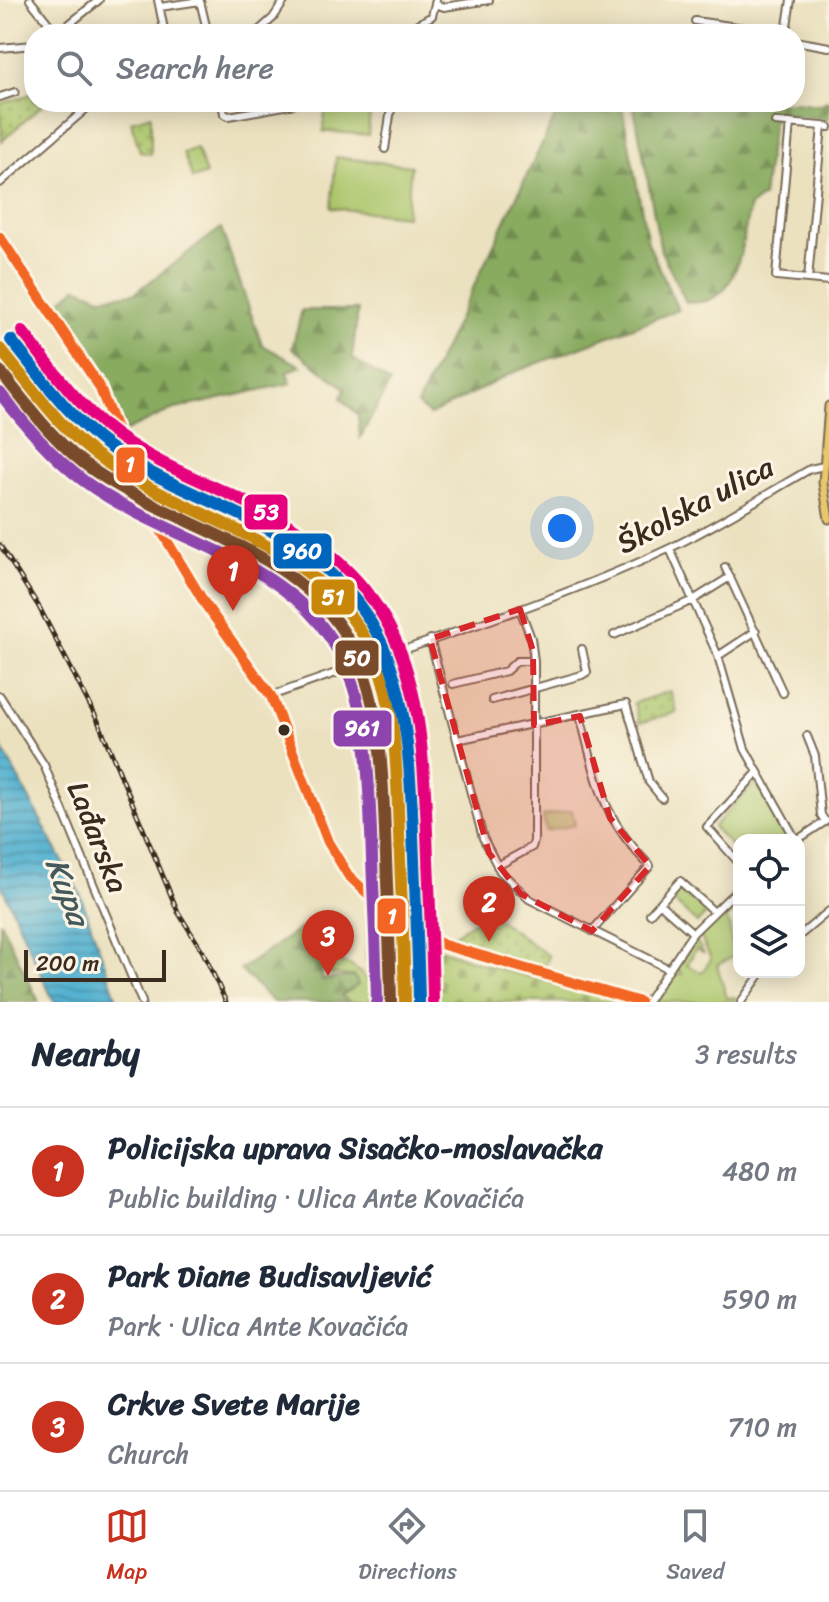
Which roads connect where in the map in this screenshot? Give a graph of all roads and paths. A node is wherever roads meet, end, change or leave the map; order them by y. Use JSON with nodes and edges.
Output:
{"nodes":[{"id":1,"x":30,"y":0,"type":"edge"},
{"id":2,"x":99,"y":0,"type":"edge"},
{"id":3,"x":285,"y":0,"type":"edge"},
{"id":4,"x":489,"y":0,"type":"edge"},
{"id":5,"x":791,"y":0,"type":"edge"},
{"id":6,"x":437,"y":2,"type":"edge"},
{"id":7,"x":159,"y":3,"type":"edge"},
{"id":8,"x":695,"y":21,"type":"dead end"},
{"id":9,"x":49,"y":24,"type":"edge"},
{"id":10,"x":69,"y":24,"type":"edge"},
{"id":11,"x":163,"y":24,"type":"edge"},
{"id":12,"x":206,"y":24,"type":"edge"},
{"id":13,"x":266,"y":24,"type":"edge"},
{"id":14,"x":418,"y":24,"type":"edge"},
{"id":15,"x":718,"y":24,"type":"edge"},
{"id":16,"x":787,"y":24,"type":"edge"},
{"id":17,"x":805,"y":43,"type":"edge"},
{"id":18,"x":24,"y":46,"type":"edge"},
{"id":19,"x":829,"y":47,"type":"edge"},
{"id":20,"x":0,"y":48,"type":"edge"},
{"id":21,"x":15,"y":92,"type":"dead end"},
{"id":22,"x":0,"y":97,"type":"edge"},
{"id":23,"x":82,"y":112,"type":"edge"},
{"id":24,"x":224,"y":112,"type":"edge"},
{"id":25,"x":251,"y":112,"type":"edge"},
{"id":26,"x":391,"y":112,"type":"edge"},
{"id":27,"x":775,"y":122,"type":"dead end"},
{"id":28,"x":790,"y":123,"type":"junction"},
{"id":29,"x":825,"y":126,"type":"edge"},
{"id":30,"x":385,"y":149,"type":"dead end"},
{"id":31,"x":0,"y":182,"type":"edge"},
{"id":32,"x":0,"y":237,"type":"edge"},
{"id":33,"x":808,"y":279,"type":"junction"},
{"id":34,"x":829,"y":281,"type":"edge"},
{"id":35,"x":0,"y":363,"type":"edge"},
{"id":36,"x":829,"y":406,"type":"edge"},
{"id":37,"x":824,"y":466,"type":"junction"},
{"id":38,"x":148,"y":509,"type":"junction"},
{"id":39,"x":829,"y":519,"type":"edge"},
{"id":40,"x":670,"y":549,"type":"junction"},
{"id":41,"x":725,"y":567,"type":"dead end"},
{"id":42,"x":730,"y":577,"type":"junction"},
{"id":43,"x":693,"y":600,"type":"junction"},
{"id":44,"x":520,"y":609,"type":"junction"},
{"id":45,"x":756,"y":631,"type":"junction"},
{"id":46,"x":614,"y":635,"type":"dead end"},
{"id":47,"x":430,"y":639,"type":"junction"},
{"id":48,"x":582,"y":649,"type":"dead end"},
{"id":49,"x":718,"y":656,"type":"junction"},
{"id":50,"x":534,"y":661,"type":"junction"},
{"id":51,"x":453,"y":684,"type":"dead end"},
{"id":52,"x":535,"y":689,"type":"junction"},
{"id":53,"x":783,"y":693,"type":"dead end"},
{"id":54,"x":0,"y":696,"type":"edge"},
{"id":55,"x":271,"y":696,"type":"junction"},
{"id":56,"x":492,"y":700,"type":"dead end"},
{"id":57,"x":580,"y":716,"type":"junction"},
{"id":58,"x":534,"y":725,"type":"junction"},
{"id":59,"x":807,"y":736,"type":"dead end"},
{"id":60,"x":457,"y":740,"type":"junction"},
{"id":61,"x":757,"y":773,"type":"junction"},
{"id":62,"x":662,"y":798,"type":"dead end"},
{"id":63,"x":827,"y":820,"type":"edge"},
{"id":64,"x":793,"y":834,"type":"edge"},
{"id":65,"x":805,"y":834,"type":"edge"},
{"id":66,"x":733,"y":856,"type":"edge"},
{"id":67,"x":497,"y":866,"type":"junction"},
{"id":68,"x":733,"y":893,"type":"edge"},
{"id":69,"x":660,"y":904,"type":"junction"},
{"id":70,"x":713,"y":911,"type":"junction"},
{"id":71,"x":829,"y":911,"type":"edge"},
{"id":72,"x":650,"y":914,"type":"dead end"},
{"id":73,"x":592,"y":931,"type":"junction"},
{"id":74,"x":805,"y":931,"type":"edge"},
{"id":75,"x":693,"y":933,"type":"junction"},
{"id":76,"x":669,"y":969,"type":"junction"},
{"id":77,"x":758,"y":978,"type":"edge"},
{"id":78,"x":142,"y":1002,"type":"edge"},
{"id":79,"x":640,"y":1002,"type":"edge"},
{"id":80,"x":647,"y":1002,"type":"edge"},
{"id":81,"x":741,"y":1002,"type":"edge"}],
"edges":[{"from":1,"to":9,"type":"street"},
{"from":2,"to":10,"type":"street"},
{"from":3,"to":13,"type":"street"},
{"from":4,"to":6,"type":"street"},
{"from":5,"to":16,"type":"street"},
{"from":6,"to":14,"type":"street"},
{"from":7,"to":11,"type":"street"},
{"from":7,"to":12,"type":"street"},
{"from":8,"to":15,"type":"street"},
{"from":17,"to":19,"type":"street"},
{"from":18,"to":20,"type":"street"},
{"from":21,"to":22,"type":"street"},
{"from":23,"to":31,"type":"street"},
{"from":24,"to":25,"type":"street"},
{"from":26,"to":30,"type":"street"},
{"from":27,"to":28,"type":"street"},
{"from":28,"to":29,"type":"street"},
{"from":28,"to":33,"type":"street"},
{"from":29,"to":33,"type":"street"},
{"from":32,"to":38,"type":"street"},
{"from":33,"to":34,"type":"street"},
{"from":35,"to":38,"type":"main road"},
{"from":36,"to":37,"type":"main road"},
{"from":37,"to":39,"type":"main road"},
{"from":37,"to":40,"type":"street","name":"Školska ulica"},
{"from":38,"to":55,"type":"main road"},
{"from":40,"to":43,"type":"street"},
{"from":40,"to":44,"type":"street","name":"Školska ulica"},
{"from":41,"to":42,"type":"street"},
{"from":42,"to":43,"type":"street"},
{"from":42,"to":45,"type":"street"},
{"from":43,"to":46,"type":"street"},
{"from":43,"to":49,"type":"street"},
{"from":44,"to":47,"type":"street","name":"Školska ulica"},
{"from":44,"to":50,"type":"street"},
{"from":45,"to":49,"type":"street"},
{"from":45,"to":53,"type":"street"},
{"from":47,"to":55,"type":"street","name":"Školska ulica"},
{"from":47,"to":60,"type":"street"},
{"from":48,"to":52,"type":"street"},
{"from":49,"to":61,"type":"street"},
{"from":50,"to":51,"type":"street"},
{"from":50,"to":52,"type":"street"},
{"from":52,"to":56,"type":"street"},
{"from":52,"to":58,"type":"street"},
{"from":54,"to":78,"type":"street","name":"Lađarska"},
{"from":55,"to":79,"type":"main road"},
{"from":57,"to":58,"type":"street"},
{"from":57,"to":62,"type":"street"},
{"from":57,"to":73,"type":"street"},
{"from":58,"to":60,"type":"street"},
{"from":58,"to":67,"type":"street"},
{"from":59,"to":63,"type":"street"},
{"from":60,"to":67,"type":"street"},
{"from":61,"to":64,"type":"street"},
{"from":61,"to":66,"type":"street"},
{"from":63,"to":65,"type":"street"},
{"from":67,"to":73,"type":"street"},
{"from":68,"to":70,"type":"street"},
{"from":69,"to":70,"type":"street"},
{"from":69,"to":72,"type":"street"},
{"from":69,"to":75,"type":"street"},
{"from":70,"to":75,"type":"street"},
{"from":71,"to":74,"type":"street"},
{"from":73,"to":76,"type":"street"},
{"from":75,"to":76,"type":"street"},
{"from":76,"to":80,"type":"street"},
{"from":77,"to":81,"type":"street"}]}
